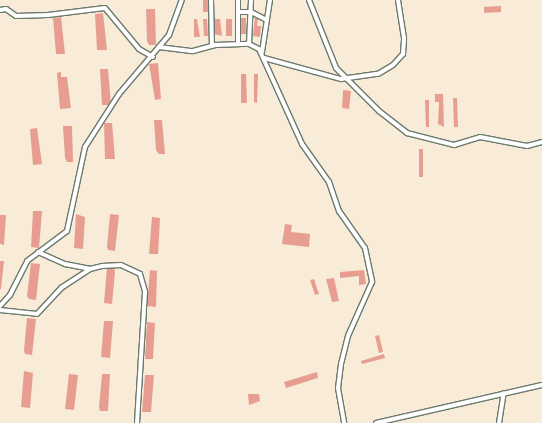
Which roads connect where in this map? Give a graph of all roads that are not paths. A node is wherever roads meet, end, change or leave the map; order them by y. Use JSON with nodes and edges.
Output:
{"nodes":[{"id":1,"x":182,"y":0,"type":"edge"},
{"id":2,"x":211,"y":0,"type":"edge"},
{"id":3,"x":238,"y":0,"type":"edge"},
{"id":4,"x":251,"y":0,"type":"edge"},
{"id":5,"x":270,"y":0,"type":"edge"},
{"id":6,"x":309,"y":0,"type":"edge"},
{"id":7,"x":398,"y":0,"type":"edge"},
{"id":8,"x":0,"y":10,"type":"edge"},
{"id":9,"x":238,"y":12,"type":"junction"},
{"id":10,"x":251,"y":12,"type":"junction"},
{"id":11,"x":265,"y":19,"type":"junction"},
{"id":12,"x":238,"y":44,"type":"junction"},
{"id":13,"x":249,"y":44,"type":"junction"},
{"id":14,"x":212,"y":46,"type":"junction"},
{"id":15,"x":160,"y":47,"type":"junction"},
{"id":16,"x":262,"y":52,"type":"junction"},
{"id":17,"x":153,"y":57,"type":"junction"},
{"id":18,"x":264,"y":58,"type":"junction"},
{"id":19,"x":347,"y":79,"type":"junction"},
{"id":20,"x":542,"y":142,"type":"edge"},
{"id":21,"x":38,"y":252,"type":"junction"},
{"id":22,"x":90,"y":269,"type":"junction"},
{"id":23,"x":0,"y":306,"type":"edge"},
{"id":24,"x":0,"y":310,"type":"edge"},
{"id":25,"x":542,"y":385,"type":"edge"},
{"id":26,"x":504,"y":393,"type":"junction"},
{"id":27,"x":137,"y":423,"type":"edge"},
{"id":28,"x":344,"y":423,"type":"edge"},
{"id":29,"x":376,"y":423,"type":"edge"},
{"id":30,"x":499,"y":423,"type":"edge"}],
"edges":[{"from":1,"to":15,"type":"street"},
{"from":2,"to":14,"type":"street"},
{"from":3,"to":9,"type":"street"},
{"from":4,"to":10,"type":"street"},
{"from":5,"to":11,"type":"street"},
{"from":6,"to":19,"type":"street"},
{"from":7,"to":19,"type":"street"},
{"from":8,"to":17,"type":"street"},
{"from":9,"to":10,"type":"street"},
{"from":9,"to":12,"type":"street"},
{"from":10,"to":11,"type":"street"},
{"from":10,"to":13,"type":"street"},
{"from":11,"to":16,"type":"street"},
{"from":12,"to":13,"type":"street"},
{"from":12,"to":14,"type":"street"},
{"from":13,"to":16,"type":"street"},
{"from":14,"to":15,"type":"street"},
{"from":15,"to":17,"type":"street"},
{"from":16,"to":18,"type":"street"},
{"from":17,"to":21,"type":"street"},
{"from":18,"to":19,"type":"street"},
{"from":18,"to":28,"type":"street"},
{"from":19,"to":20,"type":"street"},
{"from":21,"to":22,"type":"street"},
{"from":21,"to":23,"type":"street"},
{"from":22,"to":24,"type":"street"},
{"from":22,"to":27,"type":"street"},
{"from":25,"to":26,"type":"street"},
{"from":26,"to":29,"type":"street"},
{"from":26,"to":30,"type":"street"}]}
